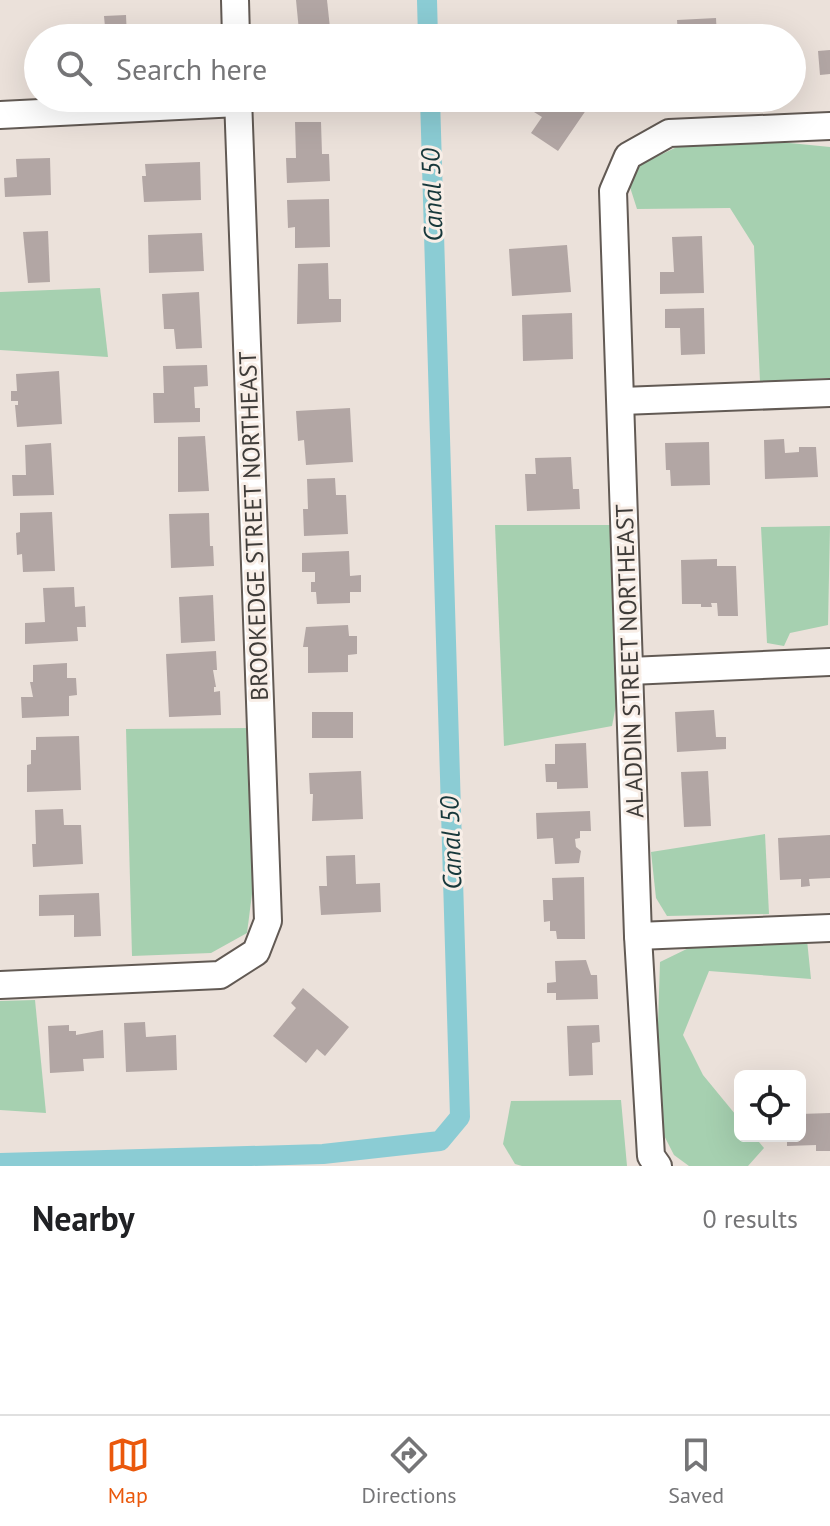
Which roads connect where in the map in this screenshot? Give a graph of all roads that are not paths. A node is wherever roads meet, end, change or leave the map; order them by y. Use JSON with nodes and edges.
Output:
{"nodes":[{"id":1,"x":235,"y":0,"type":"edge"},
{"id":2,"x":236,"y":24,"type":"edge"},
{"id":3,"x":48,"y":112,"type":"edge"},
{"id":4,"x":238,"y":112,"type":"edge"},
{"id":5,"x":0,"y":115,"type":"edge"},
{"id":6,"x":830,"y":126,"type":"edge"},
{"id":7,"x":830,"y":393,"type":"edge"},
{"id":8,"x":622,"y":401,"type":"junction"},
{"id":9,"x":830,"y":662,"type":"edge"},
{"id":10,"x":630,"y":671,"type":"junction"},
{"id":11,"x":830,"y":928,"type":"edge"},
{"id":12,"x":638,"y":936,"type":"junction"},
{"id":13,"x":0,"y":985,"type":"edge"},
{"id":14,"x":658,"y":1166,"type":"edge"}],
"edges":[{"from":1,"to":2,"type":"street"},
{"from":3,"to":5,"type":"street"},
{"from":4,"to":13,"type":"street","name":"BROOKEDGE STREET NORTHEAST"},
{"from":6,"to":8,"type":"street","name":"ALADDIN STREET NORTHEAST"},
{"from":7,"to":8,"type":"street"},
{"from":8,"to":10,"type":"street","name":"ALADDIN STREET NORTHEAST"},
{"from":9,"to":10,"type":"street"},
{"from":10,"to":12,"type":"street","name":"ALADDIN STREET NORTHEAST"},
{"from":11,"to":12,"type":"street"},
{"from":12,"to":14,"type":"street","name":"ALADDIN STREET NORTHEAST"}]}
